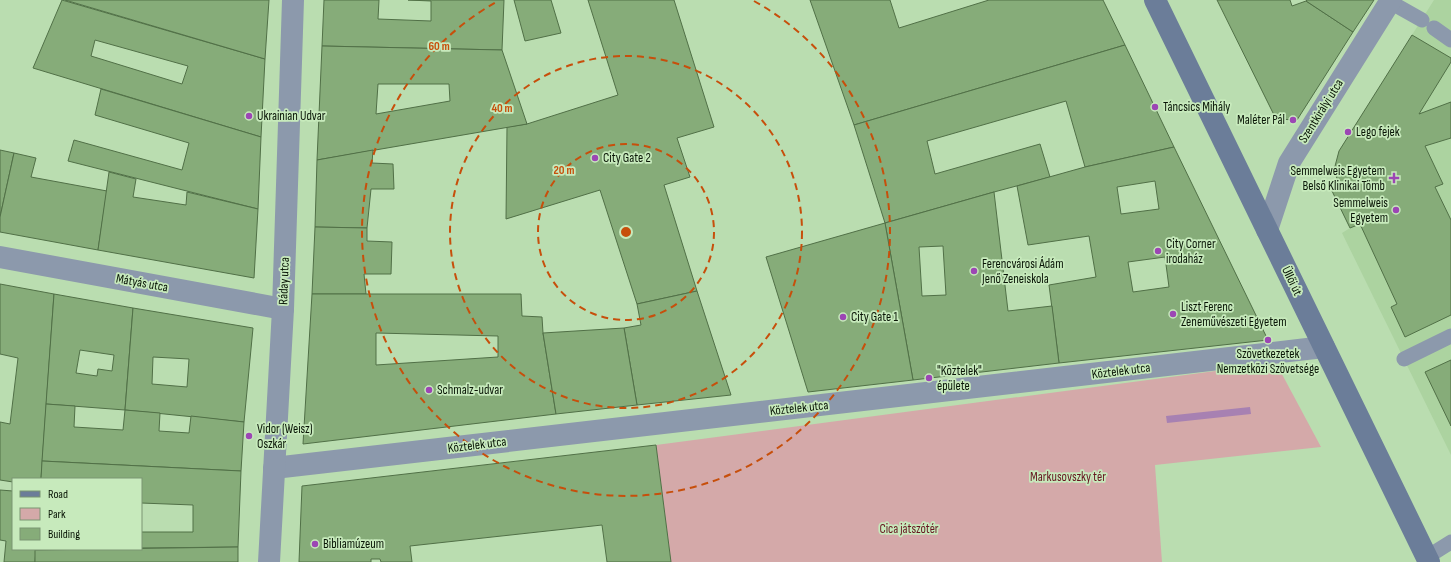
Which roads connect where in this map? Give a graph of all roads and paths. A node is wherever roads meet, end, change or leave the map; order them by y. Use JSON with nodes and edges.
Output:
{"nodes":[{"id":1,"x":293,"y":0,"type":"edge"},
{"id":2,"x":1155,"y":0,"type":"edge"},
{"id":3,"x":1391,"y":1,"type":"edge"},
{"id":4,"x":1451,"y":40,"type":"edge"},
{"id":5,"x":1267,"y":230,"type":"junction"},
{"id":6,"x":0,"y":257,"type":"edge"},
{"id":7,"x":283,"y":309,"type":"junction"},
{"id":8,"x":1451,"y":336,"type":"edge"},
{"id":9,"x":1324,"y":347,"type":"junction"},
{"id":10,"x":1404,"y":359,"type":"dead end"},
{"id":11,"x":274,"y":468,"type":"junction"},
{"id":12,"x":1451,"y":542,"type":"edge"},
{"id":13,"x":1428,"y":560,"type":"edge"},
{"id":14,"x":269,"y":562,"type":"edge"}],
"edges":[{"from":1,"to":7,"type":"street","name":"Ráday utca"},
{"from":2,"to":5,"type":"main road","name":"Üllői út"},
{"from":3,"to":4,"type":"lane"},
{"from":3,"to":5,"type":"street","name":"Szentkirályi utca"},
{"from":5,"to":9,"type":"main road","name":"Üllői út"},
{"from":6,"to":7,"type":"street","name":"Mátyás utca"},
{"from":7,"to":11,"type":"street","name":"Ráday utca"},
{"from":8,"to":10,"type":"lane"},
{"from":9,"to":11,"type":"street","name":"Köztelek utca"},
{"from":9,"to":13,"type":"main road","name":"Üllői út"},
{"from":11,"to":14,"type":"street","name":"Ráday utca"},
{"from":12,"to":13,"type":"lane"}]}
